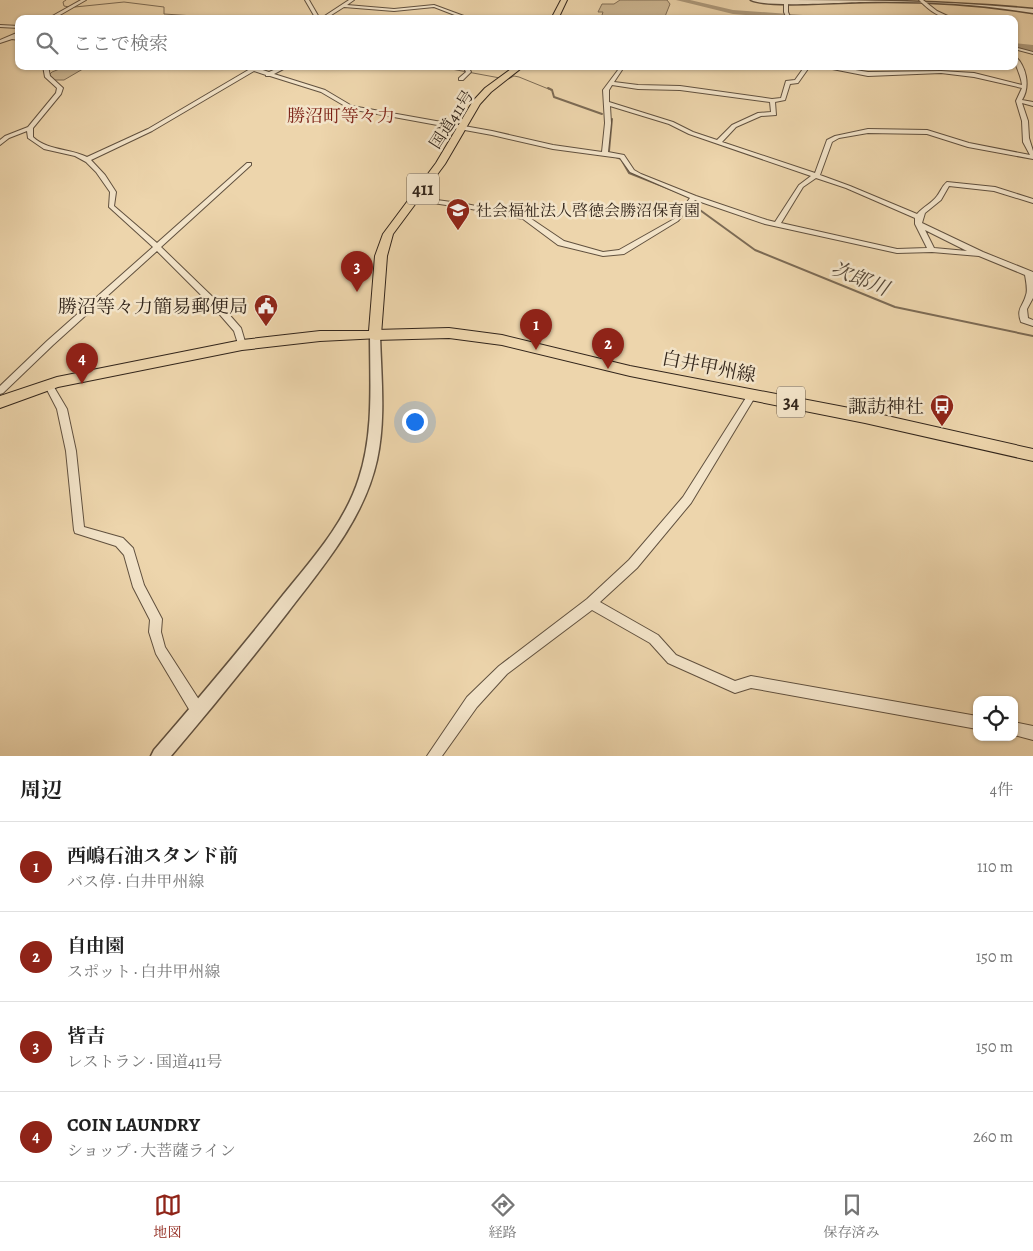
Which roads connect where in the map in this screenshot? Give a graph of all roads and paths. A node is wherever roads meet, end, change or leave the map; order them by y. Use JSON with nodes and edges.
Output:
{"nodes":[{"id":1,"x":84,"y":0,"type":"edge"},
{"id":2,"x":306,"y":0,"type":"edge"},
{"id":3,"x":352,"y":0,"type":"edge"},
{"id":4,"x":564,"y":0,"type":"edge"},
{"id":5,"x":754,"y":0,"type":"edge"},
{"id":6,"x":786,"y":1,"type":"edge"},
{"id":7,"x":922,"y":1,"type":"edge"},
{"id":8,"x":345,"y":6,"type":"junction"},
{"id":9,"x":1033,"y":11,"type":"edge"},
{"id":10,"x":56,"y":15,"type":"edge"},
{"id":11,"x":317,"y":15,"type":"edge"},
{"id":12,"x":328,"y":15,"type":"edge"},
{"id":13,"x":459,"y":15,"type":"edge"},
{"id":14,"x":556,"y":15,"type":"edge"},
{"id":15,"x":787,"y":15,"type":"edge"},
{"id":16,"x":941,"y":15,"type":"edge"},
{"id":17,"x":0,"y":26,"type":"edge"},
{"id":18,"x":15,"y":27,"type":"edge"},
{"id":19,"x":15,"y":35,"type":"edge"},
{"id":20,"x":12,"y":37,"type":"junction"},
{"id":21,"x":15,"y":38,"type":"edge"},
{"id":22,"x":0,"y":42,"type":"edge"},
{"id":23,"x":1018,"y":49,"type":"edge"},
{"id":24,"x":1033,"y":53,"type":"edge"},
{"id":25,"x":1018,"y":62,"type":"edge"},
{"id":26,"x":45,"y":70,"type":"edge"},
{"id":27,"x":252,"y":70,"type":"joint"},
{"id":28,"x":279,"y":70,"type":"edge"},
{"id":29,"x":467,"y":70,"type":"edge"},
{"id":30,"x":515,"y":70,"type":"edge"},
{"id":31,"x":618,"y":70,"type":"edge"},
{"id":32,"x":805,"y":70,"type":"edge"},
{"id":33,"x":844,"y":70,"type":"edge"},
{"id":34,"x":268,"y":75,"type":"junction"},
{"id":35,"x":461,"y":79,"type":"dead end"},
{"id":36,"x":611,"y":83,"type":"junction"},
{"id":37,"x":1024,"y":87,"type":"junction"},
{"id":38,"x":772,"y":101,"type":"junction"},
{"id":39,"x":1019,"y":101,"type":"junction"},
{"id":40,"x":606,"y":103,"type":"junction"},
{"id":41,"x":1033,"y":104,"type":"edge"},
{"id":42,"x":462,"y":127,"type":"junction"},
{"id":43,"x":30,"y":128,"type":"junction"},
{"id":44,"x":719,"y":142,"type":"junction"},
{"id":45,"x":0,"y":143,"type":"edge"},
{"id":46,"x":605,"y":153,"type":"junction"},
{"id":47,"x":1033,"y":156,"type":"edge"},
{"id":48,"x":86,"y":160,"type":"junction"},
{"id":49,"x":249,"y":164,"type":"dead end"},
{"id":50,"x":815,"y":176,"type":"junction"},
{"id":51,"x":694,"y":197,"type":"junction"},
{"id":52,"x":415,"y":200,"type":"junction"},
{"id":53,"x":1033,"y":201,"type":"edge"},
{"id":54,"x":919,"y":221,"type":"junction"},
{"id":55,"x":777,"y":224,"type":"junction"},
{"id":56,"x":157,"y":247,"type":"junction"},
{"id":57,"x":932,"y":250,"type":"junction"},
{"id":58,"x":980,"y":254,"type":"junction"},
{"id":59,"x":1031,"y":274,"type":"edge"},
{"id":60,"x":1033,"y":322,"type":"edge"},
{"id":61,"x":375,"y":335,"type":"junction"},
{"id":62,"x":242,"y":345,"type":"junction"},
{"id":63,"x":48,"y":384,"type":"junction"},
{"id":64,"x":0,"y":391,"type":"edge"},
{"id":65,"x":752,"y":395,"type":"junction"},
{"id":66,"x":0,"y":402,"type":"edge"},
{"id":67,"x":1033,"y":455,"type":"edge"},
{"id":68,"x":591,"y":603,"type":"junction"},
{"id":69,"x":198,"y":711,"type":"junction"},
{"id":70,"x":973,"y":722,"type":"edge"},
{"id":71,"x":1018,"y":729,"type":"edge"},
{"id":72,"x":1033,"y":733,"type":"edge"},
{"id":73,"x":160,"y":756,"type":"edge"},
{"id":74,"x":434,"y":756,"type":"edge"}],
"edges":[{"from":1,"to":10,"type":"street"},
{"from":2,"to":11,"type":"street"},
{"from":3,"to":8,"type":"street"},
{"from":4,"to":14,"type":"main road"},
{"from":5,"to":6,"type":"street"},
{"from":6,"to":7,"type":"street"},
{"from":6,"to":15,"type":"street"},
{"from":7,"to":9,"type":"street"},
{"from":7,"to":16,"type":"street"},
{"from":8,"to":12,"type":"street"},
{"from":8,"to":13,"type":"street"},
{"from":17,"to":18,"type":"street"},
{"from":19,"to":20,"type":"street"},
{"from":20,"to":21,"type":"street"},
{"from":20,"to":22,"type":"street"},
{"from":23,"to":24,"type":"street"},
{"from":25,"to":37,"type":"street"},
{"from":26,"to":43,"type":"street"},
{"from":27,"to":34,"type":"street"},
{"from":27,"to":48,"type":"street"},
{"from":28,"to":34,"type":"street"},
{"from":29,"to":35,"type":"street"},
{"from":30,"to":42,"type":"main road","name":"国道411号","number":"411"},
{"from":31,"to":36,"type":"street"},
{"from":32,"to":38,"type":"street"},
{"from":33,"to":37,"type":"street"},
{"from":34,"to":42,"type":"street"},
{"from":36,"to":38,"type":"street"},
{"from":36,"to":40,"type":"street"},
{"from":37,"to":39,"type":"street"},
{"from":38,"to":44,"type":"street"},
{"from":39,"to":41,"type":"street"},
{"from":39,"to":47,"type":"street"},
{"from":40,"to":44,"type":"street"},
{"from":40,"to":46,"type":"street"},
{"from":42,"to":46,"type":"street"},
{"from":42,"to":52,"type":"main road","name":"国道411号","number":"411"},
{"from":43,"to":45,"type":"street"},
{"from":43,"to":48,"type":"street"},
{"from":44,"to":50,"type":"street"},
{"from":46,"to":51,"type":"street"},
{"from":47,"to":50,"type":"street"},
{"from":48,"to":56,"type":"street"},
{"from":49,"to":56,"type":"street"},
{"from":50,"to":54,"type":"street"},
{"from":50,"to":55,"type":"street"},
{"from":51,"to":52,"type":"street"},
{"from":51,"to":55,"type":"street"},
{"from":52,"to":61,"type":"main road","name":"国道411号","number":"411"},
{"from":53,"to":54,"type":"street"},
{"from":54,"to":57,"type":"street"},
{"from":54,"to":58,"type":"street"},
{"from":55,"to":57,"type":"street"},
{"from":56,"to":62,"type":"street"},
{"from":56,"to":64,"type":"street"},
{"from":57,"to":58,"type":"street"},
{"from":58,"to":59,"type":"street"},
{"from":59,"to":60,"type":"street"},
{"from":61,"to":62,"type":"main road","name":"白井甲州線"},
{"from":61,"to":65,"type":"main road","name":"白井甲州線","number":"34"},
{"from":61,"to":69,"type":"street"},
{"from":62,"to":63,"type":"main road","name":"白井甲州線"},
{"from":63,"to":66,"type":"main road","name":"白井甲州線"},
{"from":63,"to":69,"type":"street"},
{"from":65,"to":67,"type":"main road","name":"白井甲州線","number":"34"},
{"from":65,"to":68,"type":"street"},
{"from":68,"to":70,"type":"street"},
{"from":68,"to":74,"type":"street"},
{"from":69,"to":73,"type":"street"},
{"from":71,"to":72,"type":"street"}]}
